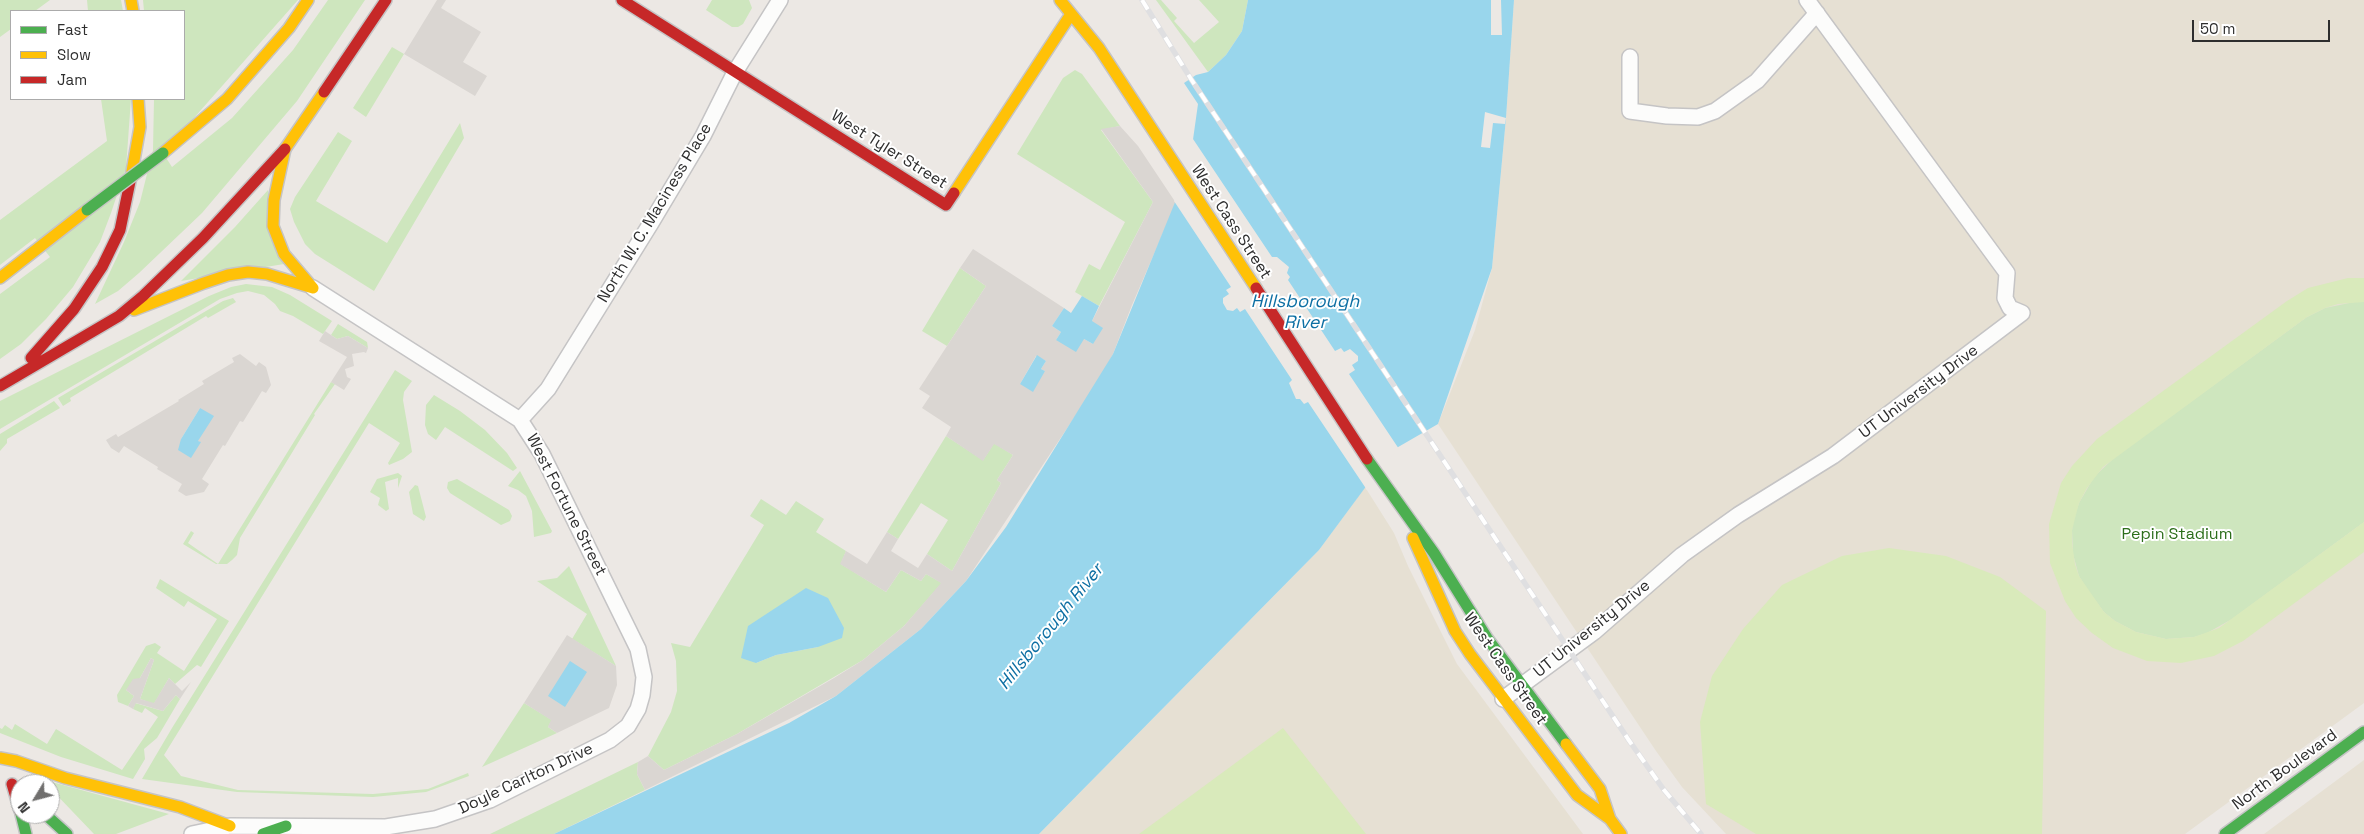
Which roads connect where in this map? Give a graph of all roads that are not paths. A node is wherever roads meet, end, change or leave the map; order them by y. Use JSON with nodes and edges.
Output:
{"nodes":[{"id":1,"x":308,"y":0,"type":"edge"},
{"id":2,"x":386,"y":0,"type":"edge"},
{"id":3,"x":622,"y":0,"type":"edge"},
{"id":4,"x":780,"y":0,"type":"edge"},
{"id":5,"x":1060,"y":0,"type":"edge"},
{"id":6,"x":1807,"y":0,"type":"edge"},
{"id":7,"x":1817,"y":13,"type":"junction"},
{"id":8,"x":1071,"y":14,"type":"junction"},
{"id":9,"x":1630,"y":57,"type":"dead end"},
{"id":10,"x":735,"y":72,"type":"junction"},
{"id":11,"x":138,"y":100,"type":"edge"},
{"id":12,"x":285,"y":149,"type":"junction"},
{"id":13,"x":0,"y":278,"type":"edge"},
{"id":14,"x":313,"y":288,"type":"junction"},
{"id":15,"x":119,"y":316,"type":"junction"},
{"id":16,"x":4,"y":383,"type":"edge"},
{"id":17,"x":520,"y":420,"type":"junction"},
{"id":18,"x":1388,"y":490,"type":"junction"},
{"id":19,"x":1521,"y":686,"type":"junction"},
{"id":20,"x":1503,"y":699,"type":"junction"},
{"id":21,"x":638,"y":709,"type":"joint"},
{"id":22,"x":2364,"y":732,"type":"edge"},
{"id":23,"x":0,"y":758,"type":"edge"},
{"id":24,"x":0,"y":775,"type":"edge"},
{"id":25,"x":10,"y":783,"type":"edge"},
{"id":26,"x":1610,"y":819,"type":"junction"},
{"id":27,"x":56,"y":824,"type":"edge"},
{"id":28,"x":230,"y":826,"type":"junction"},
{"id":29,"x":286,"y":826,"type":"junction"},
{"id":30,"x":67,"y":834,"type":"edge"},
{"id":31,"x":192,"y":834,"type":"edge"},
{"id":32,"x":263,"y":834,"type":"edge"},
{"id":33,"x":1621,"y":834,"type":"edge"},
{"id":34,"x":2225,"y":834,"type":"edge"}],
"edges":[{"from":1,"to":13,"type":"main road","bridge":true},
{"from":2,"to":12,"type":"main road"},
{"from":3,"to":10,"type":"main road","name":"West Tyler Street"},
{"from":4,"to":10,"type":"street","name":"North W. C. Maciness Place"},
{"from":5,"to":8,"type":"main road","name":"West Cass Street"},
{"from":6,"to":7,"type":"street","name":"UT University Drive"},
{"from":7,"to":9,"type":"street"},
{"from":7,"to":19,"type":"street","name":"UT University Drive"},
{"from":8,"to":10,"type":"main road","name":"West Tyler Street"},
{"from":8,"to":18,"type":"main road","name":"West Cass Street"},
{"from":10,"to":17,"type":"street","name":"North W. C. Maciness Place"},
{"from":11,"to":16,"type":"main road"},
{"from":12,"to":14,"type":"main road"},
{"from":12,"to":15,"type":"main road"},
{"from":14,"to":15,"type":"main road"},
{"from":14,"to":17,"type":"street","name":"West Fortune Street"},
{"from":15,"to":16,"type":"main road"},
{"from":17,"to":21,"type":"street","name":"West Fortune Street"},
{"from":18,"to":19,"type":"main road","name":"West Cass Street"},
{"from":18,"to":20,"type":"main road","name":"West Cass Street"},
{"from":19,"to":20,"type":"street","name":"UT University Drive"},
{"from":19,"to":26,"type":"main road","name":"West Cass Street"},
{"from":20,"to":26,"type":"main road","name":"West Cass Street"},
{"from":21,"to":29,"type":"street","name":"Doyle Carlton Drive"},
{"from":22,"to":34,"type":"main road","name":"North Boulevard"},
{"from":23,"to":28,"type":"main road"},
{"from":24,"to":25,"type":"main road"},
{"from":26,"to":33,"type":"main road","name":"West Cass Street"},
{"from":27,"to":30,"type":"main road"},
{"from":28,"to":29,"type":"street","name":"Doyle Carlton Drive"},
{"from":28,"to":31,"type":"street","name":"Doyle Carlton Drive"},
{"from":29,"to":32,"type":"main road"}]}
